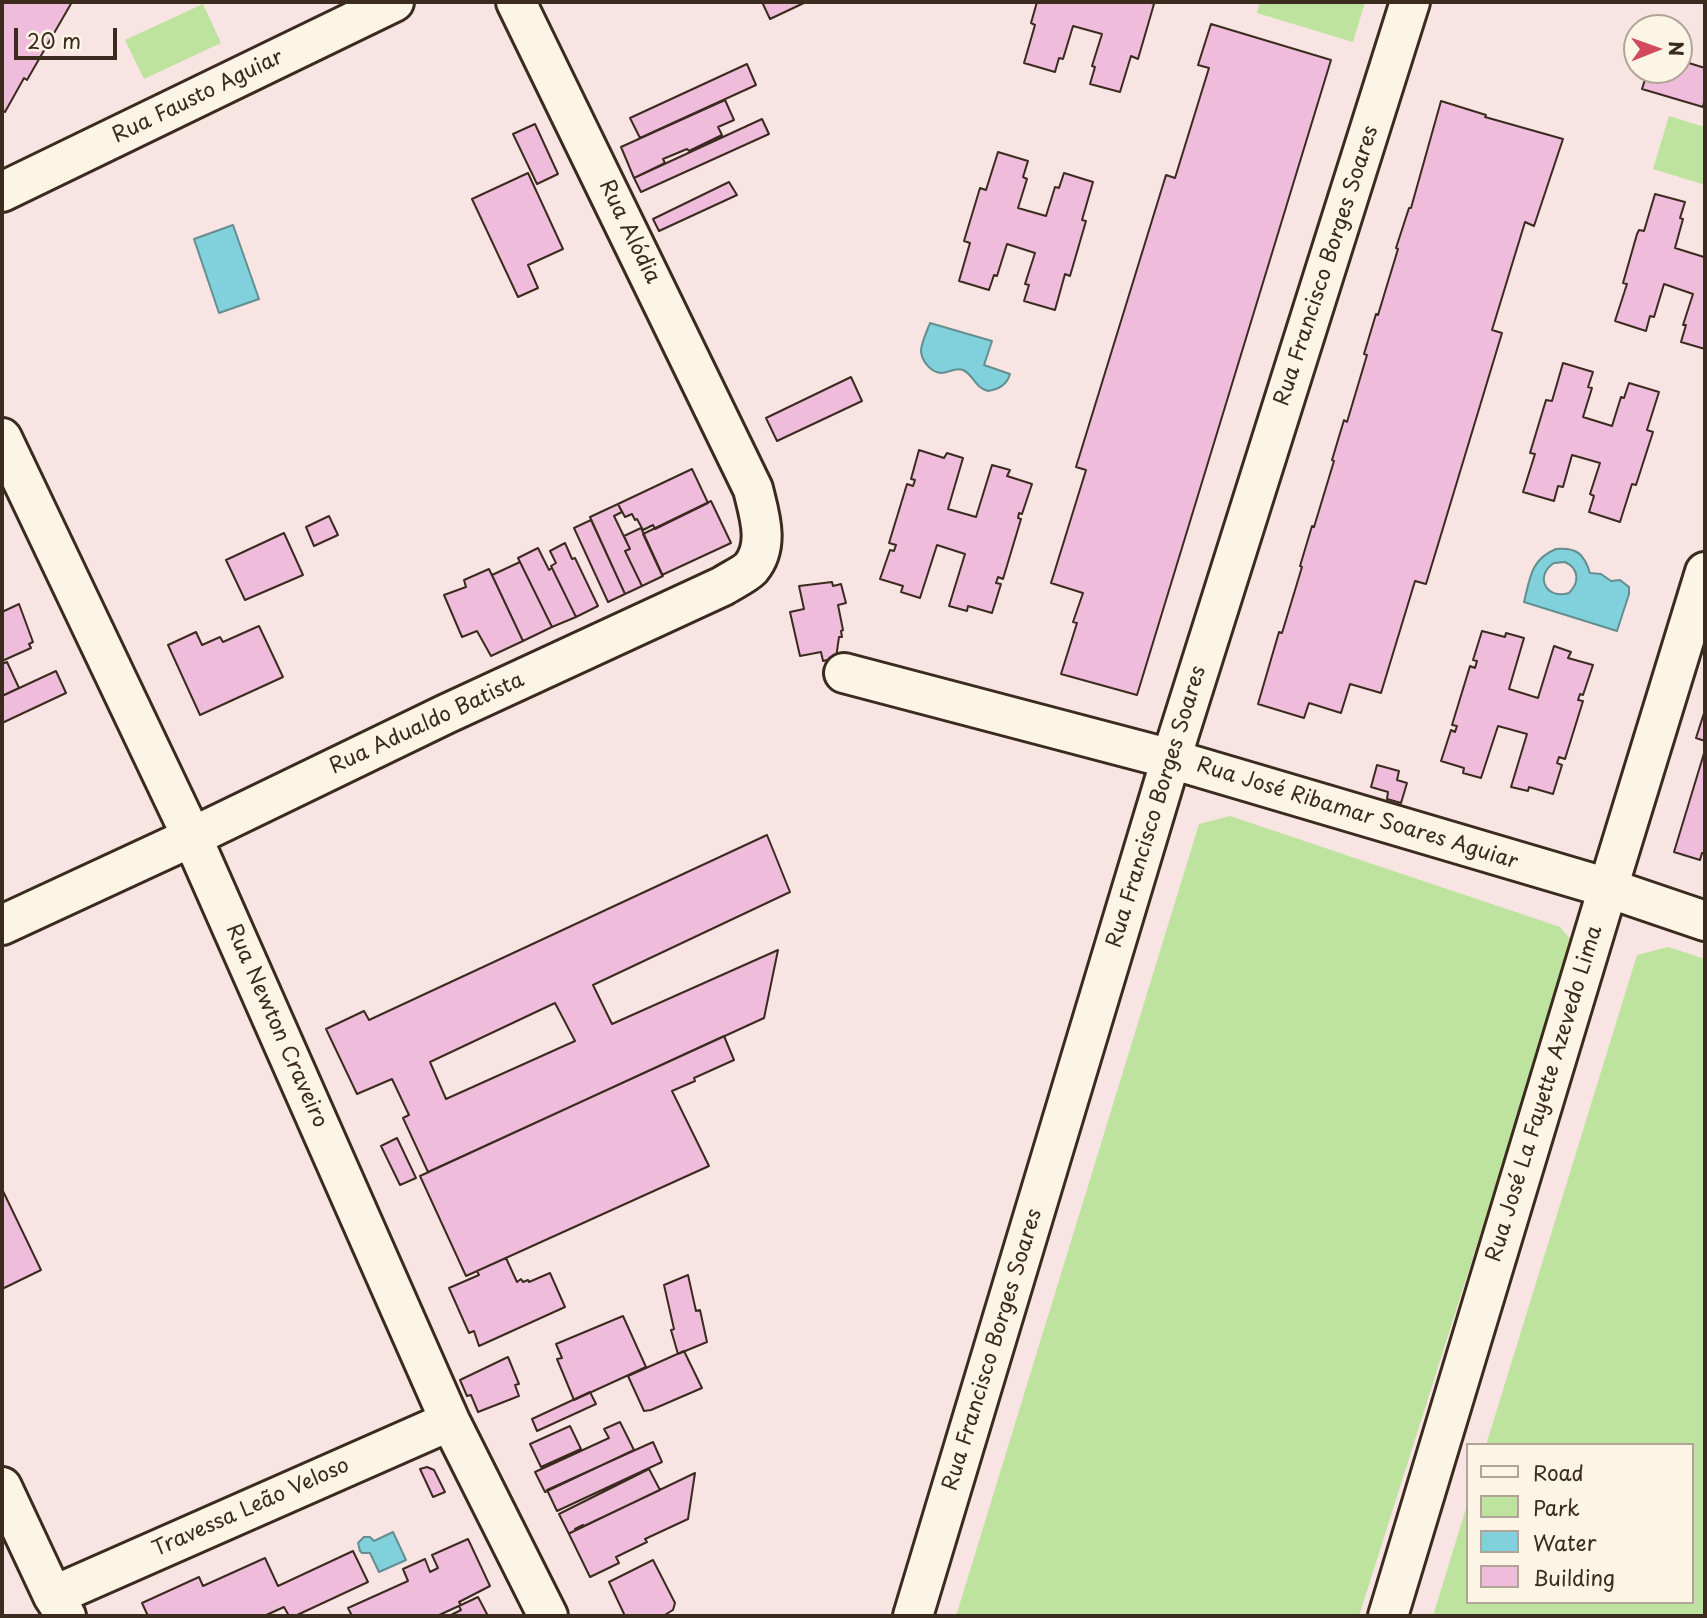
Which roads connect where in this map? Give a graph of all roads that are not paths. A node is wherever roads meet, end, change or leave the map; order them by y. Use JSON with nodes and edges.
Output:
{"nodes":[{"id":1,"x":394,"y":2,"type":"edge"},
{"id":2,"x":516,"y":2,"type":"edge"},
{"id":3,"x":1410,"y":2,"type":"edge"},
{"id":4,"x":2,"y":192,"type":"edge"},
{"id":5,"x":2,"y":438,"type":"edge"},
{"id":6,"x":741,"y":463,"type":"joint"},
{"id":7,"x":1705,"y":572,"type":"edge"},
{"id":8,"x":844,"y":673,"type":"dead end"},
{"id":9,"x":1171,"y":759,"type":"junction"},
{"id":10,"x":192,"y":837,"type":"junction"},
{"id":11,"x":1608,"y":888,"type":"junction"},
{"id":12,"x":1705,"y":921,"type":"edge"},
{"id":13,"x":2,"y":925,"type":"edge"},
{"id":14,"x":450,"y":1421,"type":"junction"},
{"id":15,"x":2,"y":1487,"type":"edge"},
{"id":16,"x":60,"y":1606,"type":"edge"},
{"id":17,"x":548,"y":1616,"type":"edge"},
{"id":18,"x":914,"y":1616,"type":"edge"},
{"id":19,"x":1388,"y":1616,"type":"edge"}],
"edges":[{"from":1,"to":4,"type":"street","name":"Rua Fausto Aguiar"},
{"from":2,"to":6,"type":"street","name":"Rua Alódia"},
{"from":3,"to":9,"type":"street","name":"Rua Francisco Borges Soares"},
{"from":5,"to":10,"type":"street","name":"Rua Newton Craveiro"},
{"from":6,"to":10,"type":"street","name":"Rua Adualdo Batista"},
{"from":7,"to":11,"type":"street","name":"Rua José La Fayette Azevedo Lima"},
{"from":8,"to":9,"type":"street","name":"Rua José Ribamar Soares Aguiar"},
{"from":9,"to":11,"type":"street","name":"Rua José Ribamar Soares Aguiar"},
{"from":9,"to":18,"type":"street","name":"Rua Francisco Borges Soares"},
{"from":10,"to":13,"type":"street","name":"Rua Adualdo Batista"},
{"from":10,"to":14,"type":"street","name":"Rua Newton Craveiro"},
{"from":11,"to":12,"type":"street","name":"Rua José Ribamar Soares Aguiar"},
{"from":11,"to":19,"type":"street","name":"Rua José La Fayette Azevedo Lima"},
{"from":14,"to":16,"type":"street","name":"Travessa Leão Veloso"},
{"from":14,"to":17,"type":"street","name":"Rua Newton Craveiro"},
{"from":15,"to":16,"type":"street"}]}
